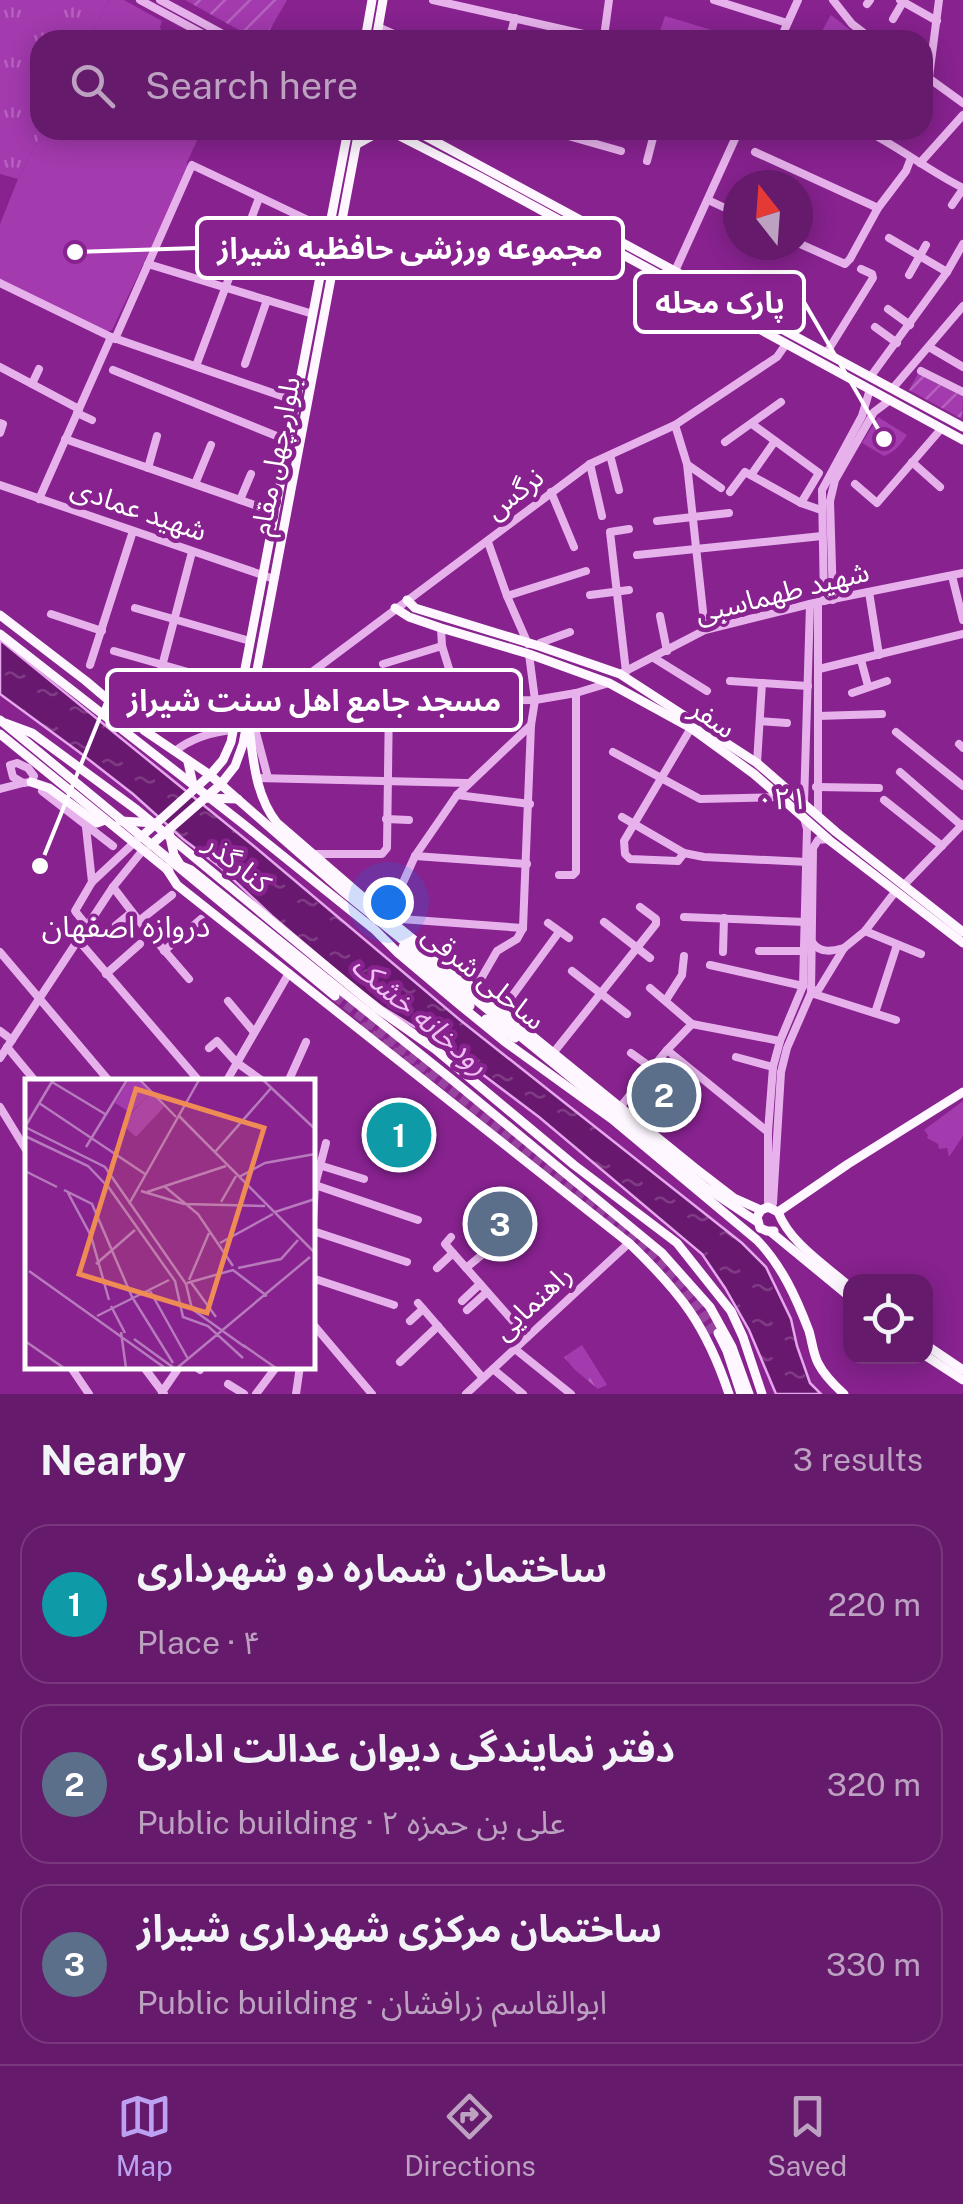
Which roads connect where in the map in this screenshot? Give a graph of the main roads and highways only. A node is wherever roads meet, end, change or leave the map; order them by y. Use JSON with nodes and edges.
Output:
{"nodes":[{"id":1,"x":372,"y":0,"type":"edge"},
{"id":2,"x":383,"y":0,"type":"edge"},
{"id":3,"x":370,"y":30,"type":"edge"},
{"id":4,"x":376,"y":30,"type":"edge"},
{"id":5,"x":346,"y":140,"type":"edge"},
{"id":6,"x":358,"y":140,"type":"edge"},
{"id":7,"x":364,"y":140,"type":"edge"},
{"id":8,"x":412,"y":140,"type":"edge"},
{"id":9,"x":430,"y":140,"type":"edge"},
{"id":10,"x":357,"y":144,"type":"junction"},
{"id":11,"x":482,"y":172,"type":"junction"},
{"id":12,"x":571,"y":214,"type":"junction"},
{"id":13,"x":566,"y":225,"type":"junction"},
{"id":14,"x":936,"y":412,"type":"junction"},
{"id":15,"x":930,"y":422,"type":"junction"},
{"id":16,"x":963,"y":426,"type":"edge"},
{"id":17,"x":963,"y":440,"type":"edge"},
{"id":18,"x":284,"y":467,"type":"junction"},
{"id":19,"x":295,"y":469,"type":"junction"},
{"id":20,"x":407,"y":600,"type":"road end"},
{"id":21,"x":395,"y":608,"type":"road end"},
{"id":22,"x":412,"y":612,"type":"junction"},
{"id":23,"x":0,"y":615,"type":"edge"},
{"id":24,"x":0,"y":634,"type":"edge"},
{"id":25,"x":532,"y":648,"type":"junction"},
{"id":26,"x":249,"y":714,"type":"junction"},
{"id":27,"x":2,"y":722,"type":"edge"},
{"id":28,"x":0,"y":734,"type":"edge"},
{"id":29,"x":188,"y":762,"type":"junction"},
{"id":30,"x":210,"y":775,"type":"junction"},
{"id":31,"x":27,"y":783,"type":"road end"},
{"id":32,"x":220,"y":785,"type":"junction"},
{"id":33,"x":194,"y":789,"type":"junction"},
{"id":34,"x":205,"y":798,"type":"junction"},
{"id":35,"x":238,"y":798,"type":"junction"},
{"id":36,"x":105,"y":820,"type":"junction"},
{"id":37,"x":120,"y":821,"type":"junction"},
{"id":38,"x":157,"y":823,"type":"junction"},
{"id":39,"x":169,"y":832,"type":"junction"},
{"id":40,"x":137,"y":839,"type":"junction"},
{"id":41,"x":147,"y":848,"type":"junction"},
{"id":42,"x":173,"y":865,"type":"junction"},
{"id":43,"x":900,"y":888,"type":"junction"},
{"id":44,"x":375,"y":930,"type":"junction"},
{"id":45,"x":963,"y":932,"type":"edge"},
{"id":46,"x":963,"y":943,"type":"edge"},
{"id":47,"x":352,"y":999,"type":"junction"},
{"id":48,"x":334,"y":1002,"type":"junction"},
{"id":49,"x":345,"y":1018,"type":"junction"},
{"id":50,"x":535,"y":1047,"type":"junction"},
{"id":51,"x":435,"y":1050,"type":"junction"},
{"id":52,"x":963,"y":1092,"type":"edge"},
{"id":53,"x":554,"y":1164,"type":"junction"},
{"id":54,"x":772,"y":1211,"type":"junction"},
{"id":55,"x":756,"y":1221,"type":"junction"},
{"id":56,"x":770,"y":1232,"type":"junction"},
{"id":57,"x":843,"y":1280,"type":"edge"},
{"id":58,"x":843,"y":1291,"type":"edge"},
{"id":59,"x":715,"y":1316,"type":"junction"},
{"id":60,"x":696,"y":1319,"type":"junction"},
{"id":61,"x":710,"y":1332,"type":"junction"},
{"id":62,"x":933,"y":1349,"type":"edge"},
{"id":63,"x":933,"y":1361,"type":"edge"},
{"id":64,"x":963,"y":1370,"type":"edge"},
{"id":65,"x":963,"y":1380,"type":"edge"},
{"id":66,"x":735,"y":1394,"type":"edge"},
{"id":67,"x":749,"y":1394,"type":"edge"},
{"id":68,"x":762,"y":1394,"type":"edge"},
{"id":69,"x":844,"y":1394,"type":"edge"}],
"edges":[{"from":1,"to":3,"type":"main road"},
{"from":2,"to":4,"type":"main road"},
{"from":5,"to":18,"type":"main road","name":"بلوار چهل مقام"},
{"from":6,"to":10,"type":"main road","name":"بلوار چهل مقام"},
{"from":7,"to":10,"type":"main road"},
{"from":8,"to":11,"type":"main road"},
{"from":9,"to":11,"type":"main road"},
{"from":10,"to":19,"type":"main road","name":"بلوار چهل مقام"},
{"from":11,"to":12,"type":"main road"},
{"from":11,"to":13,"type":"main road"},
{"from":12,"to":13,"type":"main road"},
{"from":12,"to":14,"type":"main road"},
{"from":13,"to":15,"type":"main road"},
{"from":14,"to":15,"type":"main road"},
{"from":14,"to":16,"type":"main road"},
{"from":15,"to":17,"type":"main road"},
{"from":18,"to":19,"type":"main road"},
{"from":18,"to":30,"type":"main road","name":"بلوار چهل مقام"},
{"from":19,"to":26,"type":"main road","name":"بلوار چهل مقام"},
{"from":20,"to":22,"type":"main road","name":"سفر"},
{"from":21,"to":22,"type":"main road","name":"سفر"},
{"from":22,"to":25,"type":"main road","name":"سفر"},
{"from":22,"to":25,"type":"main road","name":"سفر"},
{"from":23,"to":29,"type":"main road","name":"ساحلی شرقی"},
{"from":24,"to":44,"type":"main road"},
{"from":25,"to":43,"type":"main road","name":"سفر"},
{"from":25,"to":43,"type":"main road","name":"سفر"},
{"from":26,"to":32,"type":"main road","name":"بلوار چهل مقام"},
{"from":26,"to":54,"type":"main road","name":"ساحلی شرقی"},
{"from":27,"to":37,"type":"main road"},
{"from":27,"to":51,"type":"main road","name":"کنارگذر"},
{"from":28,"to":36,"type":"main road"},
{"from":29,"to":30,"type":"main road","name":"ساحلی شرقی"},
{"from":29,"to":33,"type":"main road","bridge":true},
{"from":30,"to":32,"type":"main road","name":"ساحلی شرقی"},
{"from":30,"to":33,"type":"main road","bridge":true},
{"from":31,"to":36,"type":"main road"},
{"from":32,"to":34,"type":"main road","bridge":true},
{"from":32,"to":35,"type":"main road","name":"ساحلی شرقی"},
{"from":33,"to":38,"type":"main road","bridge":true},
{"from":34,"to":35,"type":"main road","bridge":true},
{"from":34,"to":39,"type":"main road","bridge":true},
{"from":35,"to":50,"type":"main road","name":"ساحلی شرقی"},
{"from":36,"to":40,"type":"main road"},
{"from":37,"to":38,"type":"main road","bridge":true},
{"from":37,"to":40,"type":"main road"},
{"from":38,"to":40,"type":"main road","bridge":true},
{"from":39,"to":41,"type":"main road","bridge":true},
{"from":39,"to":42,"type":"main road","bridge":true},
{"from":40,"to":41,"type":"main road"},
{"from":41,"to":42,"type":"main road"},
{"from":42,"to":47,"type":"main road"},
{"from":42,"to":48,"type":"main road"},
{"from":42,"to":48,"type":"main road"},
{"from":43,"to":45,"type":"main road","name":"سفر"},
{"from":43,"to":46,"type":"main road","name":"سفر"},
{"from":44,"to":50,"type":"main road"},
{"from":44,"to":69,"type":"main road"},
{"from":47,"to":48,"type":"main road"},
{"from":47,"to":49,"type":"main road"},
{"from":47,"to":53,"type":"main road"},
{"from":48,"to":49,"type":"main road"},
{"from":49,"to":60,"type":"main road"},
{"from":50,"to":55,"type":"main road","name":"ساحلی شرقی"},
{"from":51,"to":53,"type":"main road"},
{"from":51,"to":68,"type":"main road"},
{"from":52,"to":54,"type":"main road"},
{"from":53,"to":59,"type":"main road"},
{"from":54,"to":55,"type":"main road"},
{"from":54,"to":56,"type":"main road"},
{"from":54,"to":57,"type":"main road","name":"ساحلی شرقی"},
{"from":55,"to":56,"type":"main road","name":"ساحلی شرقی"},
{"from":56,"to":58,"type":"main road"},
{"from":59,"to":60,"type":"main road"},
{"from":59,"to":61,"type":"main road"},
{"from":59,"to":67,"type":"main road"},
{"from":60,"to":61,"type":"main road"},
{"from":61,"to":66,"type":"main road"},
{"from":61,"to":66,"type":"main road"},
{"from":62,"to":64,"type":"main road"},
{"from":63,"to":65,"type":"main road"}]}
